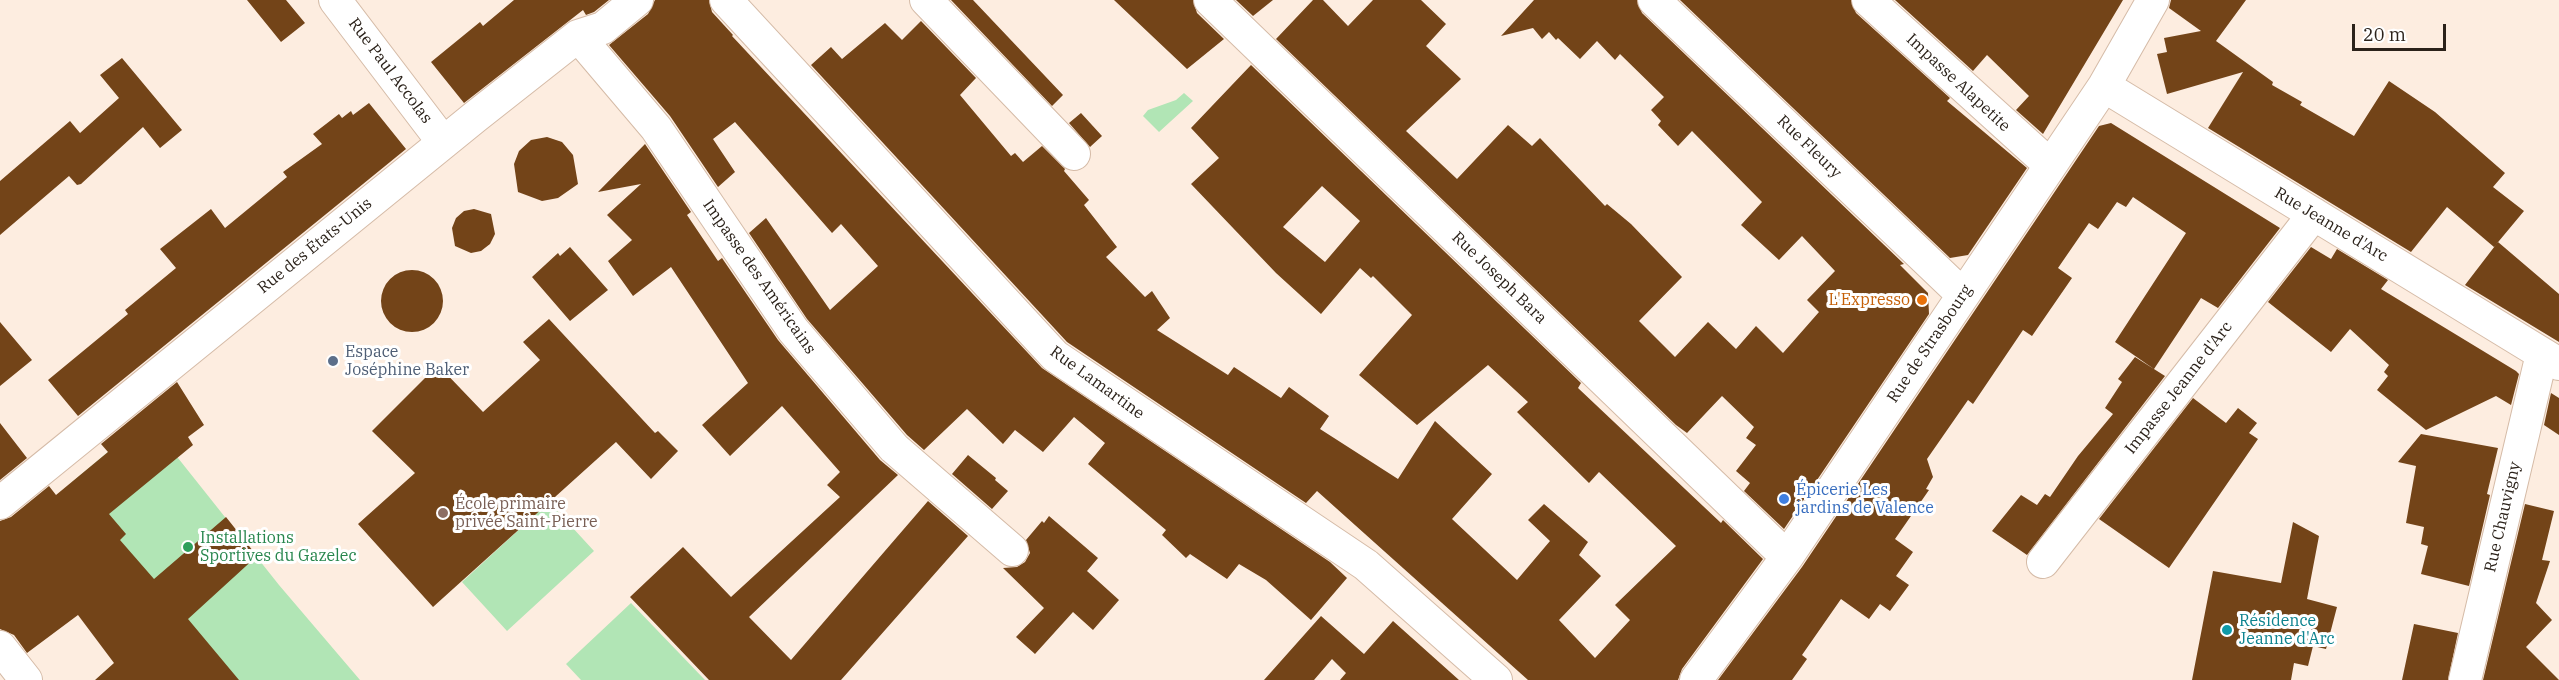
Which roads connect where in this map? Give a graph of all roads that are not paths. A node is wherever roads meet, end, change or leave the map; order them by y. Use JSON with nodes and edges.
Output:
{"nodes":[{"id":1,"x":335,"y":0,"type":"edge"},
{"id":2,"x":637,"y":0,"type":"edge"},
{"id":3,"x":726,"y":0,"type":"edge"},
{"id":4,"x":926,"y":0,"type":"edge"},
{"id":5,"x":1210,"y":0,"type":"edge"},
{"id":6,"x":1654,"y":0,"type":"edge"},
{"id":7,"x":1868,"y":0,"type":"edge"},
{"id":8,"x":2152,"y":0,"type":"edge"},
{"id":9,"x":578,"y":36,"type":"junction"},
{"id":10,"x":2104,"y":86,"type":"junction"},
{"id":11,"x":442,"y":143,"type":"junction"},
{"id":12,"x":1074,"y":154,"type":"dead end"},
{"id":13,"x":2050,"y":165,"type":"junction"},
{"id":14,"x":2314,"y":214,"type":"junction"},
{"id":15,"x":1963,"y":295,"type":"junction"},
{"id":16,"x":2551,"y":359,"type":"edge"},
{"id":17,"x":0,"y":503,"type":"edge"},
{"id":18,"x":1012,"y":550,"type":"dead end"},
{"id":19,"x":1787,"y":557,"type":"junction"},
{"id":20,"x":2043,"y":562,"type":"dead end"},
{"id":21,"x":0,"y":647,"type":"edge"},
{"id":22,"x":26,"y":680,"type":"edge"},
{"id":23,"x":1496,"y":680,"type":"edge"},
{"id":24,"x":1696,"y":680,"type":"edge"},
{"id":25,"x":2465,"y":680,"type":"edge"}],
"edges":[{"from":1,"to":11,"type":"street","name":"Rue Paul Accolas"},
{"from":2,"to":9,"type":"street","name":"Rue des États-Unis"},
{"from":3,"to":23,"type":"street","name":"Rue Lamartine"},
{"from":4,"to":12,"type":"street"},
{"from":5,"to":19,"type":"street","name":"Rue Joseph Bara"},
{"from":6,"to":15,"type":"street","name":"Rue Fleury"},
{"from":7,"to":13,"type":"street","name":"Impasse Alapetite"},
{"from":8,"to":10,"type":"street","name":"Rue de Strasbourg"},
{"from":9,"to":11,"type":"street","name":"Rue des États-Unis"},
{"from":9,"to":18,"type":"street","name":"Impasse des Américains"},
{"from":10,"to":13,"type":"street","name":"Rue de Strasbourg"},
{"from":10,"to":14,"type":"street","name":"Rue Jeanne d'Arc"},
{"from":11,"to":17,"type":"street","name":"Rue des États-Unis"},
{"from":13,"to":15,"type":"street","name":"Rue de Strasbourg"},
{"from":14,"to":16,"type":"street","name":"Rue Jeanne d'Arc"},
{"from":14,"to":20,"type":"street","name":"Impasse Jeanne d'Arc"},
{"from":15,"to":19,"type":"street","name":"Rue de Strasbourg"},
{"from":16,"to":25,"type":"street","name":"Rue Chauvigny"},
{"from":19,"to":24,"type":"street","name":"Rue de Strasbourg"},
{"from":21,"to":22,"type":"street"}]}
